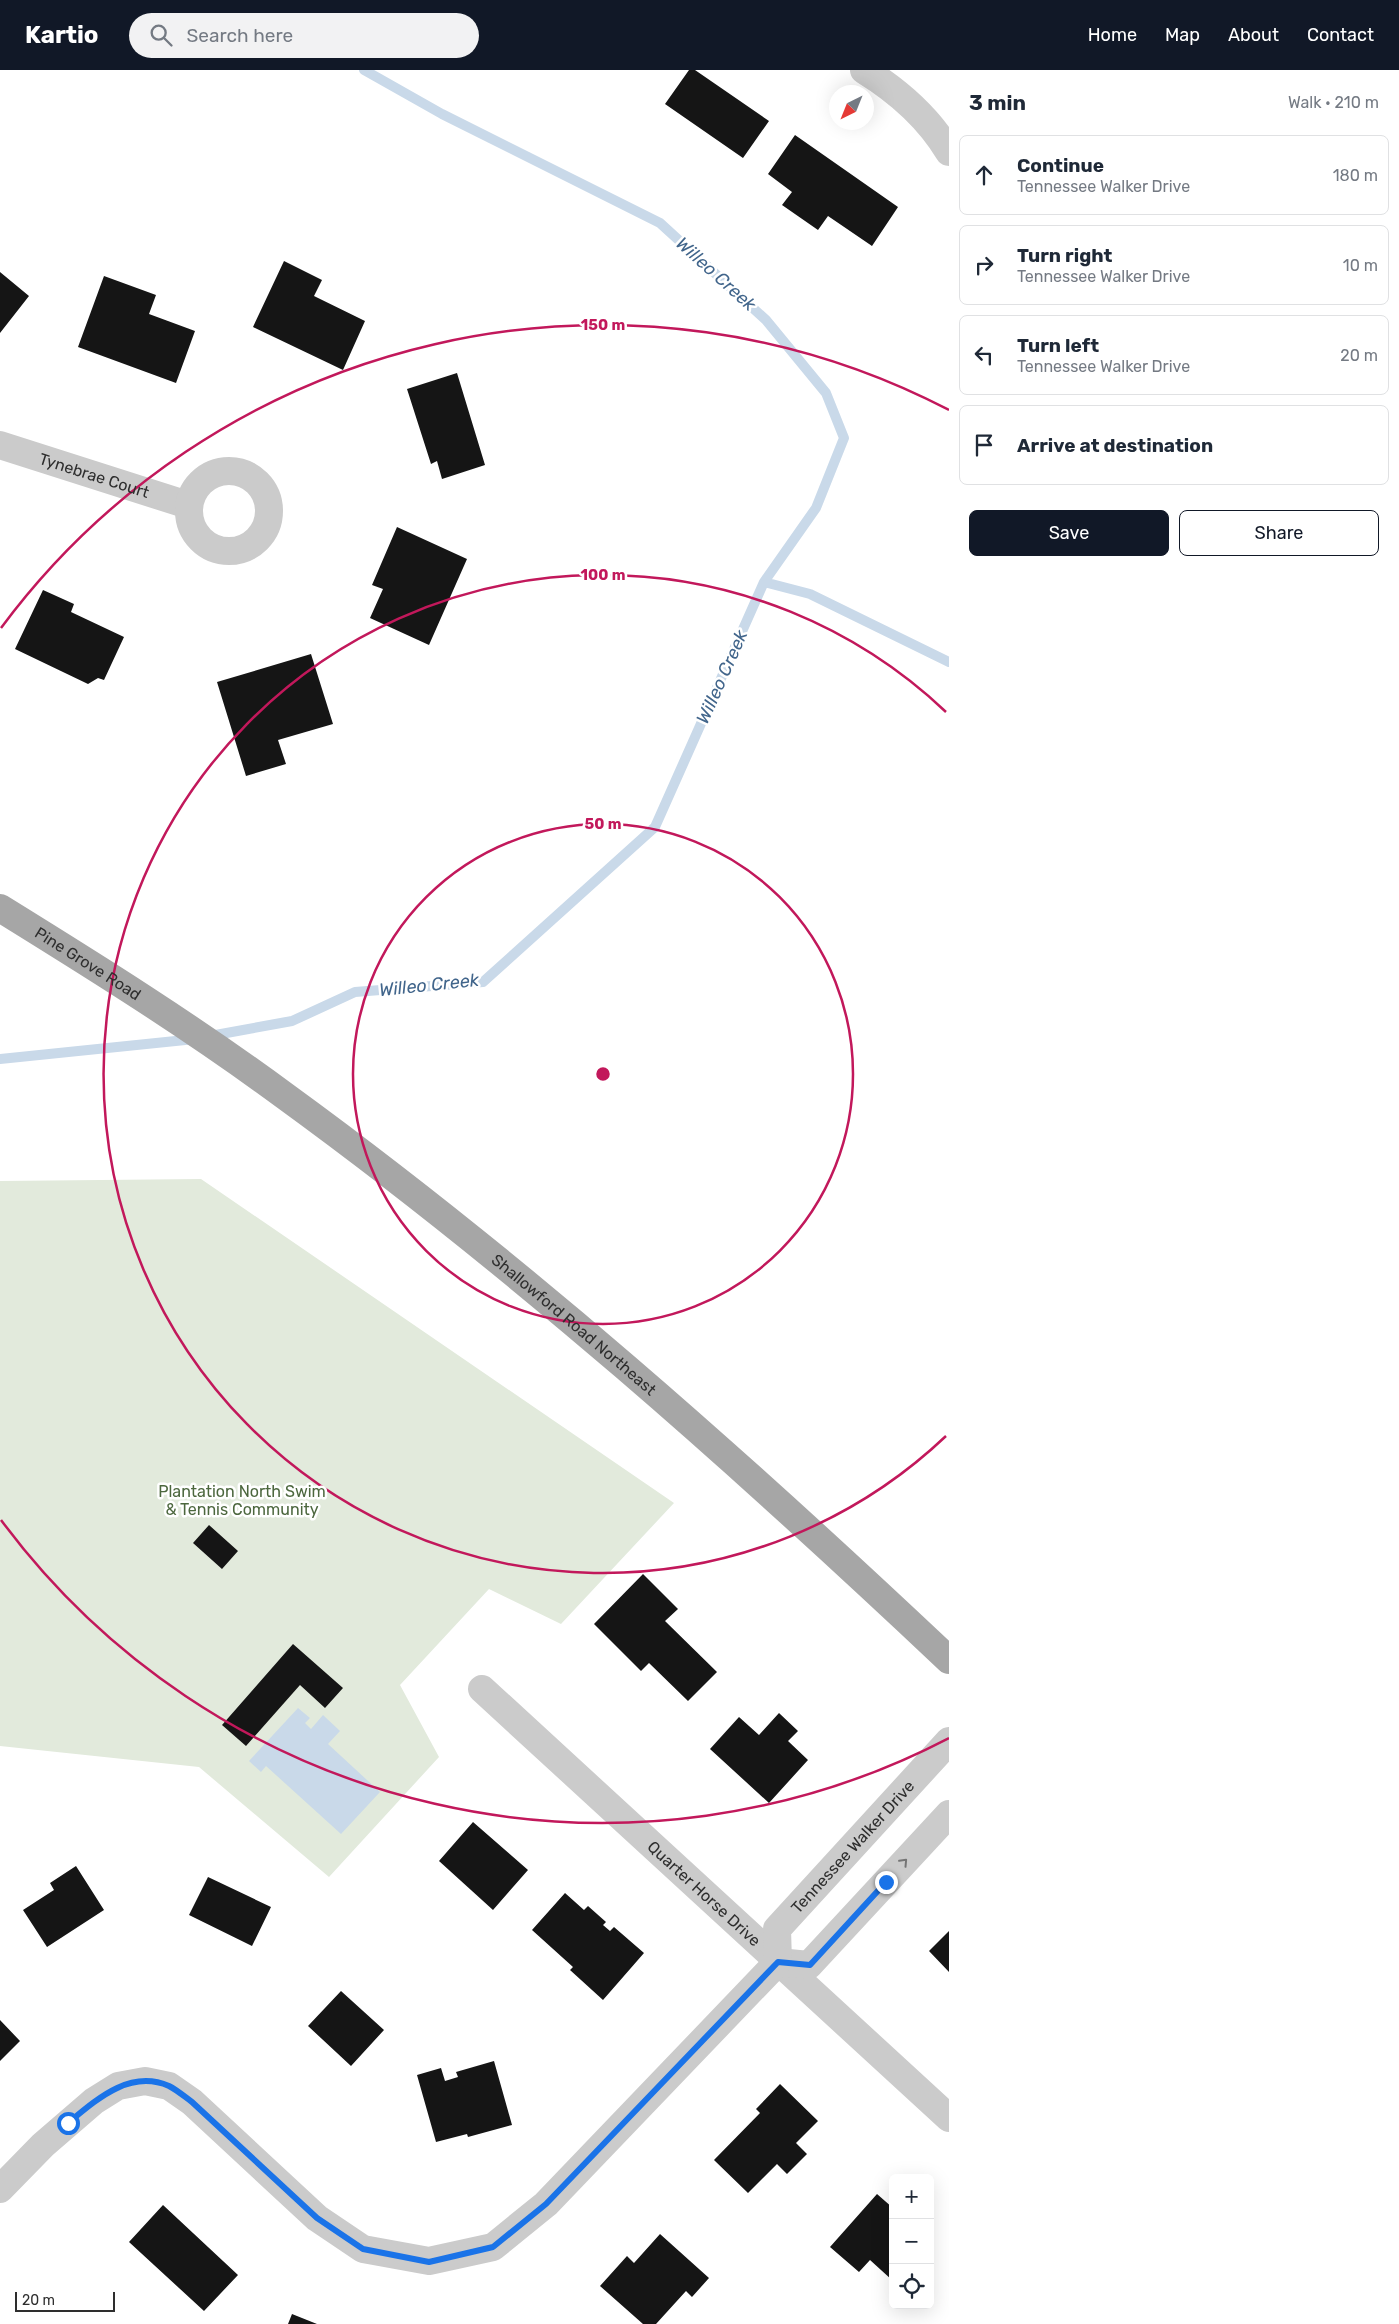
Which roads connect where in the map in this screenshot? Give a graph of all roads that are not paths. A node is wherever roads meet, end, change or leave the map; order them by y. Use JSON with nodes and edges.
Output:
{"nodes":[{"id":1,"x":864,"y":70,"type":"edge"},
{"id":2,"x":949,"y":152,"type":"edge"},
{"id":3,"x":0,"y":445,"type":"edge"},
{"id":4,"x":188,"y":505,"type":"dead end"},
{"id":5,"x":0,"y":908,"type":"edge"},
{"id":6,"x":175,"y":1019,"type":"joint"},
{"id":7,"x":949,"y":1660,"type":"edge"},
{"id":8,"x":482,"y":1690,"type":"dead end"},
{"id":9,"x":949,"y":1741,"type":"edge"},
{"id":10,"x":949,"y":1814,"type":"edge"},
{"id":11,"x":778,"y":1962,"type":"junction"},
{"id":12,"x":949,"y":2118,"type":"edge"},
{"id":13,"x":0,"y":2189,"type":"edge"}],
"edges":[{"from":1,"to":2,"type":"street"},
{"from":3,"to":4,"type":"street","name":"Tynebrae Court"},
{"from":5,"to":6,"type":"main road","name":"Pine Grove Road"},
{"from":6,"to":7,"type":"main road","name":"Shallowford Road Northeast"},
{"from":8,"to":11,"type":"street","name":"Quarter Horse Drive"},
{"from":9,"to":11,"type":"street","name":"Tennessee Walker Drive"},
{"from":11,"to":10,"type":"street","one_way":true},
{"from":11,"to":12,"type":"street","name":"Quarter Horse Drive"},
{"from":11,"to":13,"type":"street"}]}
